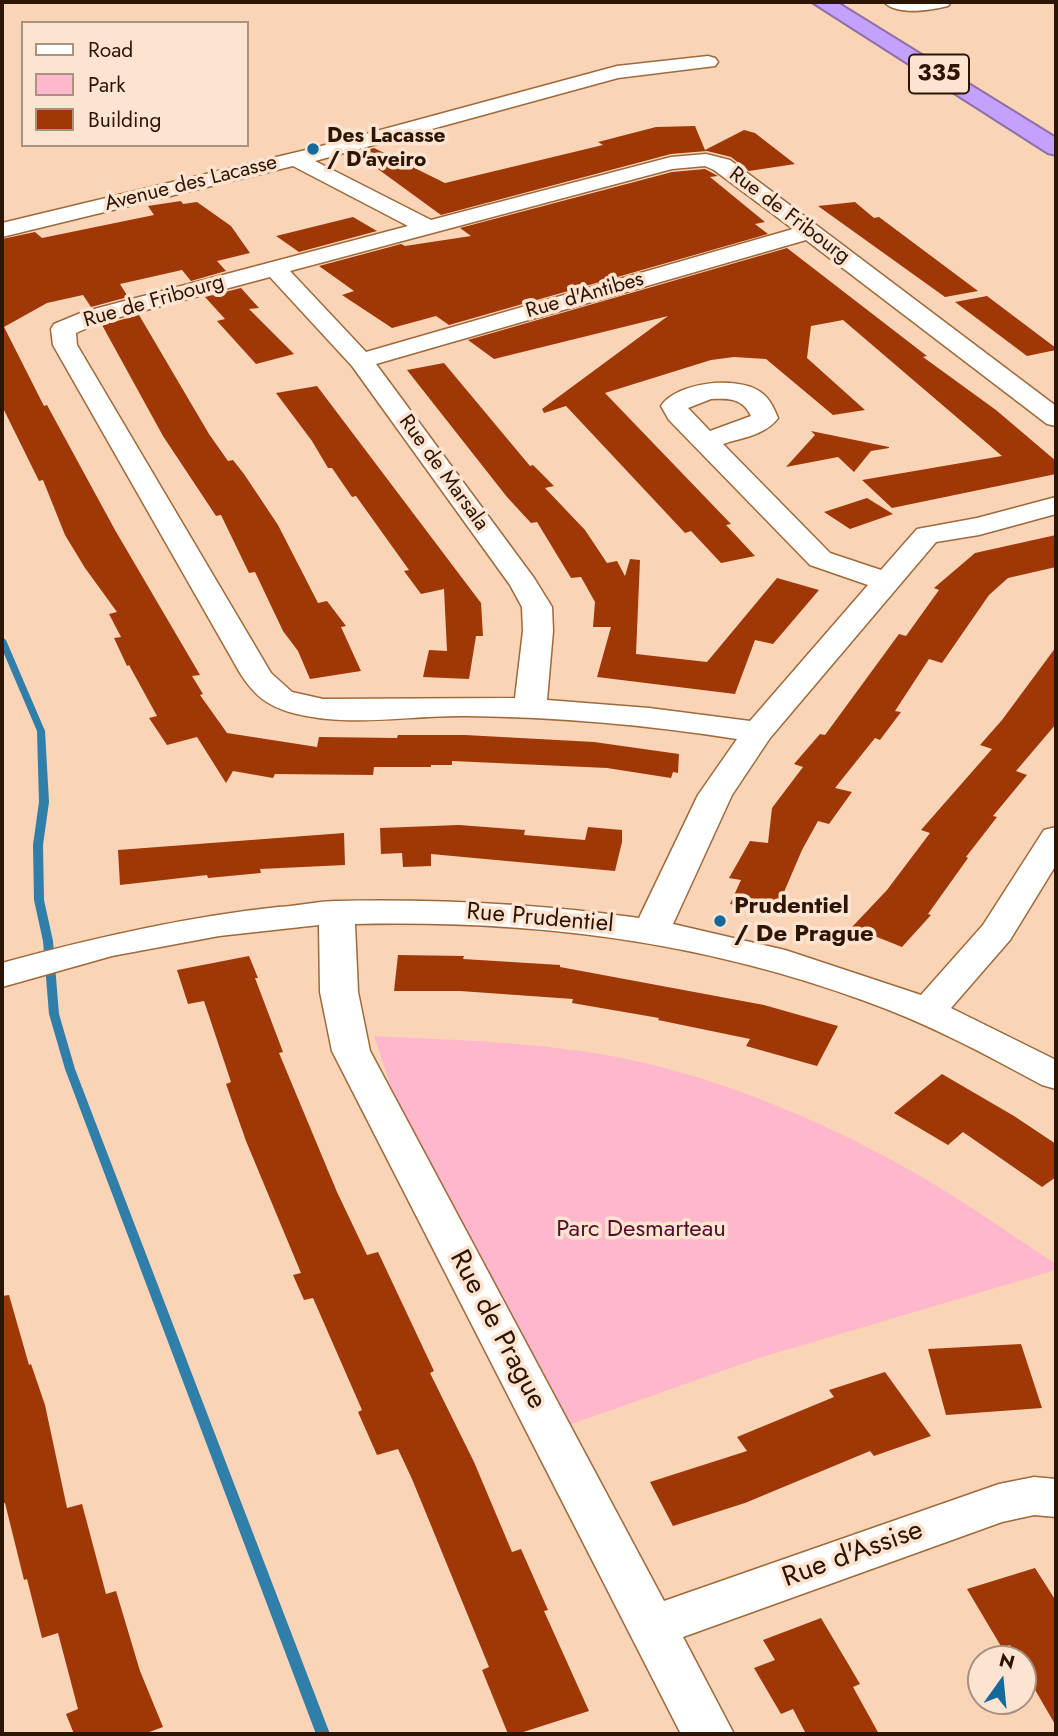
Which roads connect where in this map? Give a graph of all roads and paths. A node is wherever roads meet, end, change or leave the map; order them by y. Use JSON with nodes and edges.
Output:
{"nodes":[{"id":1,"x":822,"y":2,"type":"edge"},
{"id":2,"x":893,"y":2,"type":"edge"},
{"id":3,"x":942,"y":2,"type":"edge"},
{"id":4,"x":708,"y":62,"type":"dead end"},
{"id":5,"x":1056,"y":148,"type":"edge"},
{"id":6,"x":296,"y":159,"type":"junction"},
{"id":7,"x":427,"y":227,"type":"junction"},
{"id":8,"x":2,"y":230,"type":"edge"},
{"id":9,"x":808,"y":232,"type":"junction"},
{"id":10,"x":275,"y":269,"type":"junction"},
{"id":11,"x":361,"y":360,"type":"junction"},
{"id":12,"x":1056,"y":418,"type":"edge"},
{"id":13,"x":705,"y":441,"type":"dead end"},
{"id":14,"x":1056,"y":505,"type":"edge"},
{"id":15,"x":886,"y":581,"type":"junction"},
{"id":16,"x":530,"y":708,"type":"junction"},
{"id":17,"x":758,"y":732,"type":"junction"},
{"id":18,"x":1056,"y":837,"type":"edge"},
{"id":19,"x":337,"y":912,"type":"junction"},
{"id":20,"x":652,"y":930,"type":"junction"},
{"id":21,"x":2,"y":975,"type":"edge"},
{"id":22,"x":927,"y":1012,"type":"junction"},
{"id":23,"x":1056,"y":1076,"type":"edge"},
{"id":24,"x":1056,"y":1499,"type":"edge"},
{"id":25,"x":652,"y":1627,"type":"junction"},
{"id":26,"x":708,"y":1734,"type":"edge"}],
"edges":[{"from":1,"to":5,"type":"highway","number":"335"},
{"from":2,"to":3,"type":"street"},
{"from":4,"to":6,"type":"street","name":"Avenue des Lacasse"},
{"from":6,"to":7,"type":"street"},
{"from":6,"to":8,"type":"street","name":"Avenue des Lacasse"},
{"from":7,"to":9,"type":"street","name":"Rue de Fribourg"},
{"from":7,"to":10,"type":"street","name":"Rue de Fribourg"},
{"from":9,"to":11,"type":"street","name":"Rue d'Antibes"},
{"from":9,"to":12,"type":"street","name":"Rue de Fribourg"},
{"from":10,"to":11,"type":"street","name":"Rue de Marsala"},
{"from":10,"to":16,"type":"street","name":"Rue de Fribourg"},
{"from":11,"to":16,"type":"street","name":"Rue de Marsala"},
{"from":13,"to":15,"type":"street"},
{"from":14,"to":15,"type":"street"},
{"from":15,"to":17,"type":"street"},
{"from":16,"to":17,"type":"street","name":"Rue de Fribourg"},
{"from":17,"to":20,"type":"street"},
{"from":18,"to":22,"type":"street"},
{"from":19,"to":20,"type":"street","name":"Rue Prudentiel"},
{"from":19,"to":21,"type":"street","name":"Rue Prudentiel"},
{"from":19,"to":25,"type":"street","name":"Rue de Prague"},
{"from":20,"to":22,"type":"street","name":"Rue Prudentiel"},
{"from":22,"to":23,"type":"street","name":"Rue Prudentiel"},
{"from":24,"to":25,"type":"street","name":"Rue d'Assise"},
{"from":25,"to":26,"type":"street","name":"Rue de Prague"}]}
